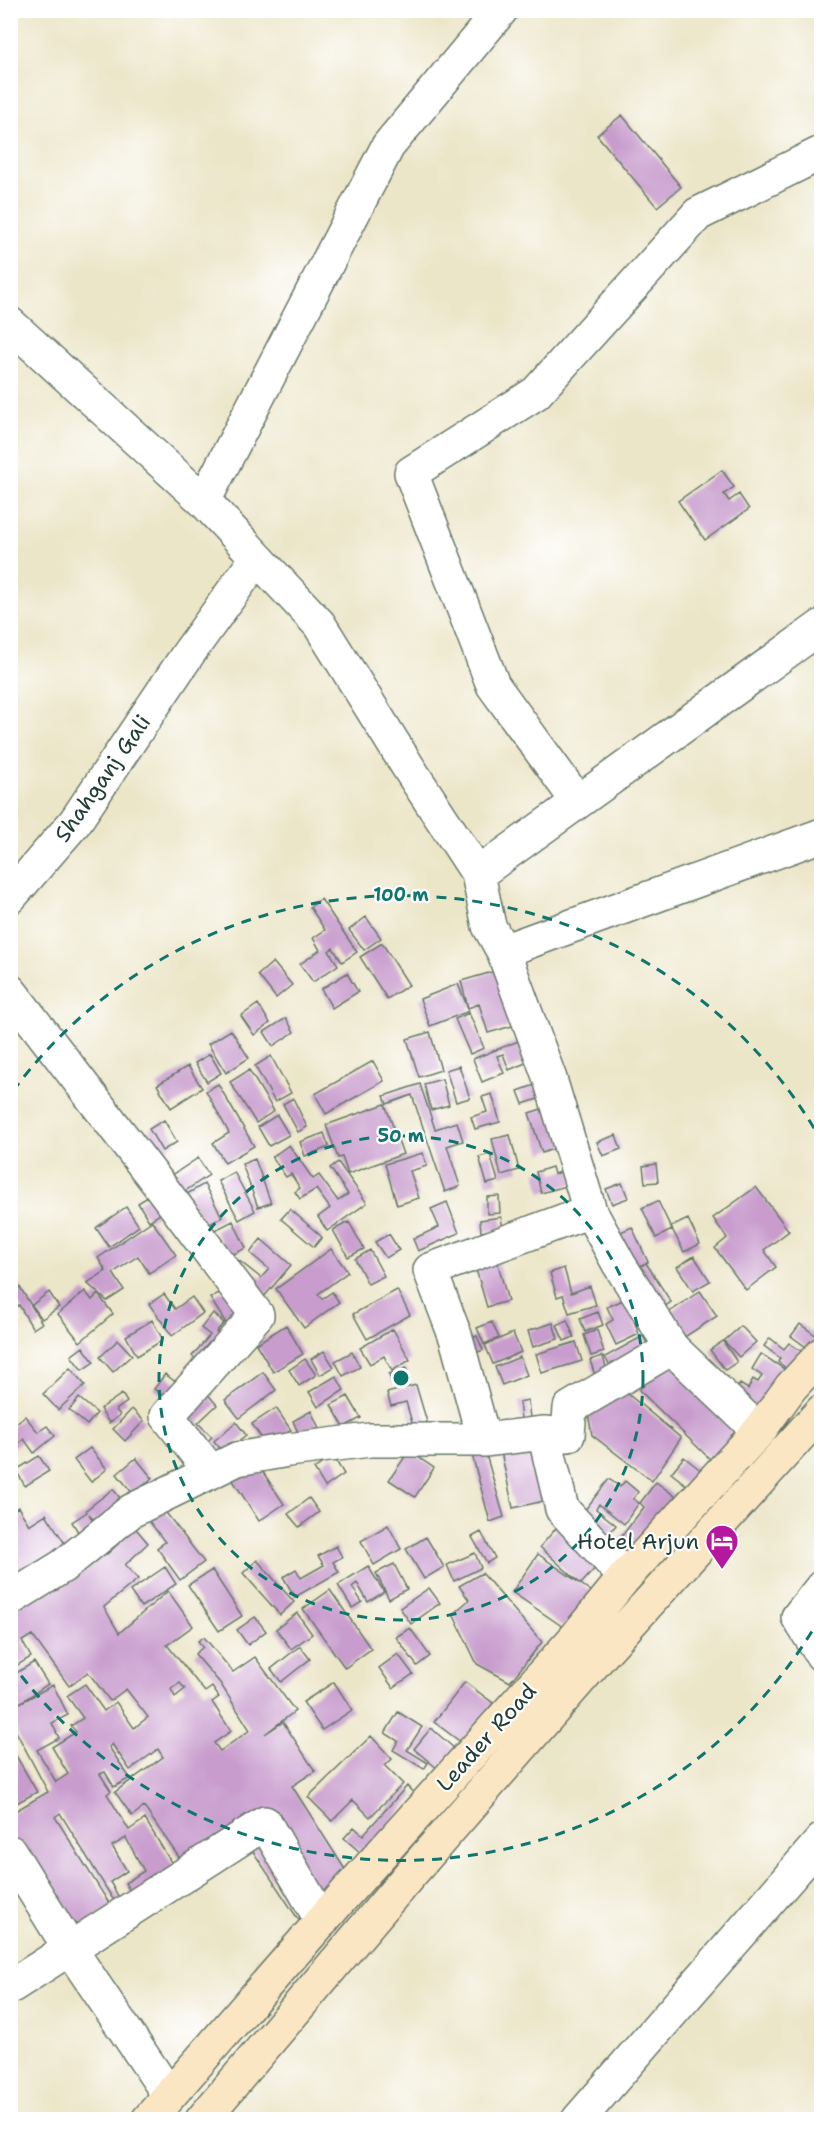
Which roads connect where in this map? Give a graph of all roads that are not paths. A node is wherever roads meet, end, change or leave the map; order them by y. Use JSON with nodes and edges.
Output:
{"nodes":[{"id":1,"x":501,"y":10,"type":"edge"},
{"id":2,"x":819,"y":154,"type":"dead end"},
{"id":3,"x":10,"y":324,"type":"edge"},
{"id":4,"x":204,"y":501,"type":"junction"},
{"id":5,"x":257,"y":558,"type":"junction"},
{"id":6,"x":822,"y":626,"type":"edge"},
{"id":7,"x":578,"y":802,"type":"junction"},
{"id":8,"x":822,"y":835,"type":"edge"},
{"id":9,"x":478,"y":874,"type":"junction"},
{"id":10,"x":10,"y":897,"type":"edge"},
{"id":11,"x":503,"y":951,"type":"junction"},
{"id":12,"x":10,"y":991,"type":"edge"},
{"id":13,"x":590,"y":1211,"type":"junction"},
{"id":14,"x":672,"y":1348,"type":"junction"},
{"id":15,"x":822,"y":1354,"type":"edge"},
{"id":16,"x":822,"y":1411,"type":"edge"},
{"id":17,"x":759,"y":1431,"type":"junction"},
{"id":18,"x":543,"y":1433,"type":"junction"},
{"id":19,"x":484,"y":1440,"type":"junction"},
{"id":20,"x":211,"y":1472,"type":"junction"},
{"id":21,"x":625,"y":1577,"type":"junction"},
{"id":22,"x":822,"y":1587,"type":"edge"},
{"id":23,"x":10,"y":1599,"type":"edge"},
{"id":24,"x":822,"y":1655,"type":"edge"},
{"id":25,"x":822,"y":1840,"type":"edge"},
{"id":26,"x":16,"y":1873,"type":"edge"},
{"id":27,"x":322,"y":1921,"type":"junction"},
{"id":28,"x":70,"y":1949,"type":"junction"},
{"id":29,"x":10,"y":1987,"type":"edge"},
{"id":30,"x":169,"y":2095,"type":"junction"},
{"id":31,"x":148,"y":2120,"type":"edge"},
{"id":32,"x":202,"y":2120,"type":"edge"},
{"id":33,"x":578,"y":2120,"type":"edge"}],
"edges":[{"from":1,"to":4,"type":"street"},
{"from":2,"to":7,"type":"street"},
{"from":3,"to":4,"type":"street"},
{"from":4,"to":5,"type":"street"},
{"from":5,"to":9,"type":"street"},
{"from":5,"to":10,"type":"street","name":"Shahganj Gali"},
{"from":6,"to":7,"type":"street"},
{"from":7,"to":9,"type":"street"},
{"from":8,"to":11,"type":"street"},
{"from":9,"to":11,"type":"street"},
{"from":11,"to":13,"type":"street"},
{"from":12,"to":20,"type":"street"},
{"from":13,"to":14,"type":"street"},
{"from":13,"to":19,"type":"street"},
{"from":14,"to":17,"type":"street"},
{"from":14,"to":18,"type":"street"},
{"from":15,"to":17,"type":"main road","name":"Leader Road"},
{"from":16,"to":32,"type":"main road","name":"Leader Road"},
{"from":17,"to":21,"type":"main road","name":"Leader Road"},
{"from":18,"to":19,"type":"street"},
{"from":18,"to":21,"type":"street"},
{"from":19,"to":20,"type":"street"},
{"from":20,"to":23,"type":"street"},
{"from":21,"to":27,"type":"main road","name":"Leader Road"},
{"from":22,"to":24,"type":"street"},
{"from":25,"to":33,"type":"street"},
{"from":26,"to":28,"type":"street"},
{"from":27,"to":28,"type":"street"},
{"from":27,"to":30,"type":"main road","name":"Leader Road"},
{"from":28,"to":29,"type":"street"},
{"from":28,"to":30,"type":"street"},
{"from":30,"to":31,"type":"main road","name":"Leader Road"}]}
